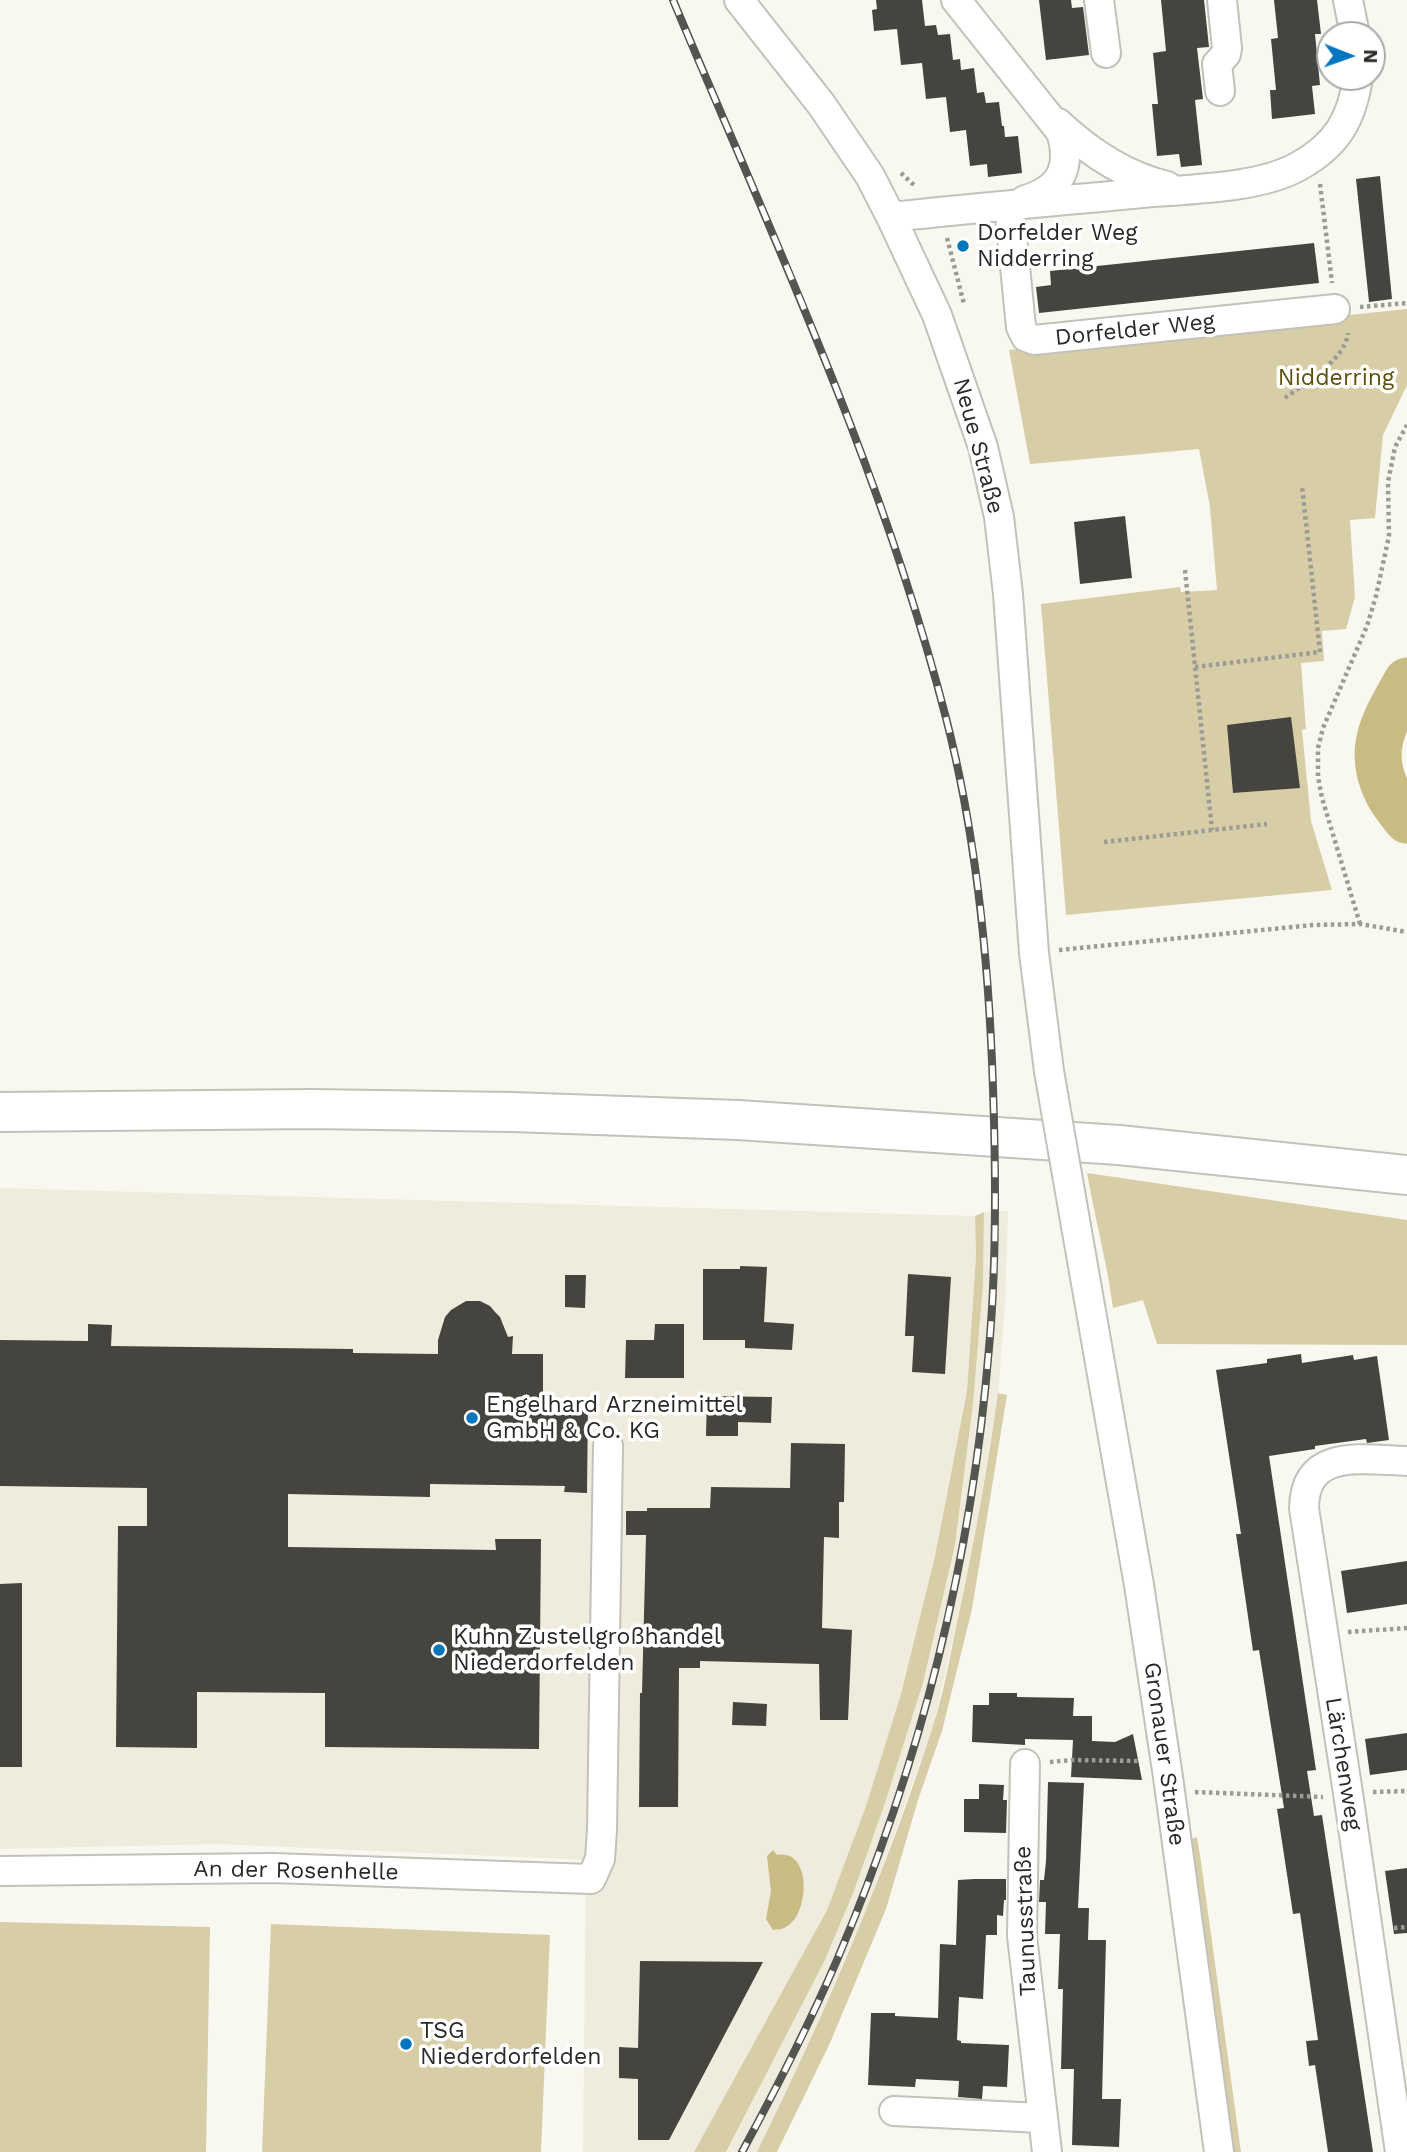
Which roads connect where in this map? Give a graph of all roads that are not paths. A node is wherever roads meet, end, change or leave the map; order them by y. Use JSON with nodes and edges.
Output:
{"nodes":[{"id":1,"x":739,"y":0,"type":"edge"},
{"id":2,"x":956,"y":0,"type":"edge"},
{"id":3,"x":1100,"y":0,"type":"edge"},
{"id":4,"x":1222,"y":0,"type":"edge"},
{"id":5,"x":1348,"y":0,"type":"edge"},
{"id":6,"x":1352,"y":21,"type":"edge"},
{"id":7,"x":1105,"y":52,"type":"dead end"},
{"id":8,"x":1220,"y":91,"type":"dead end"},
{"id":9,"x":1356,"y":91,"type":"edge"},
{"id":10,"x":1050,"y":117,"type":"junction"},
{"id":11,"x":1184,"y":190,"type":"junction"},
{"id":12,"x":1009,"y":205,"type":"junction"},
{"id":13,"x":891,"y":217,"type":"junction"},
{"id":14,"x":1335,"y":309,"type":"road end"},
{"id":15,"x":0,"y":1112,"type":"edge"},
{"id":16,"x":1407,"y":1175,"type":"edge"},
{"id":17,"x":1076,"y":1226,"type":"joint"},
{"id":18,"x":608,"y":1446,"type":"dead end"},
{"id":19,"x":1407,"y":1461,"type":"edge"},
{"id":20,"x":1025,"y":1765,"type":"road end"},
{"id":21,"x":0,"y":1871,"type":"edge"},
{"id":22,"x":894,"y":2111,"type":"dead end"},
{"id":23,"x":1042,"y":2118,"type":"junction"},
{"id":24,"x":1047,"y":2152,"type":"edge"},
{"id":25,"x":1219,"y":2152,"type":"edge"},
{"id":26,"x":1400,"y":2152,"type":"edge"}],
"edges":[{"from":1,"to":13,"type":"street","name":"Neue Straße"},
{"from":2,"to":10,"type":"street"},
{"from":3,"to":7,"type":"street"},
{"from":4,"to":8,"type":"street"},
{"from":5,"to":6,"type":"street"},
{"from":9,"to":11,"type":"street"},
{"from":10,"to":11,"type":"street"},
{"from":10,"to":12,"type":"street"},
{"from":11,"to":12,"type":"street"},
{"from":12,"to":13,"type":"street"},
{"from":12,"to":14,"type":"street","name":"Dorfelder Weg"},
{"from":13,"to":17,"type":"street","name":"Neue Straße","bridge":true},
{"from":15,"to":16,"type":"main road"},
{"from":17,"to":25,"type":"street","name":"Gronauer Straße"},
{"from":18,"to":21,"type":"street","name":"An der Rosenhelle"},
{"from":19,"to":26,"type":"street","name":"Lärchenweg"},
{"from":20,"to":23,"type":"street","name":"Taunusstraße"},
{"from":22,"to":23,"type":"street"},
{"from":23,"to":24,"type":"street","name":"Taunusstraße"}]}
